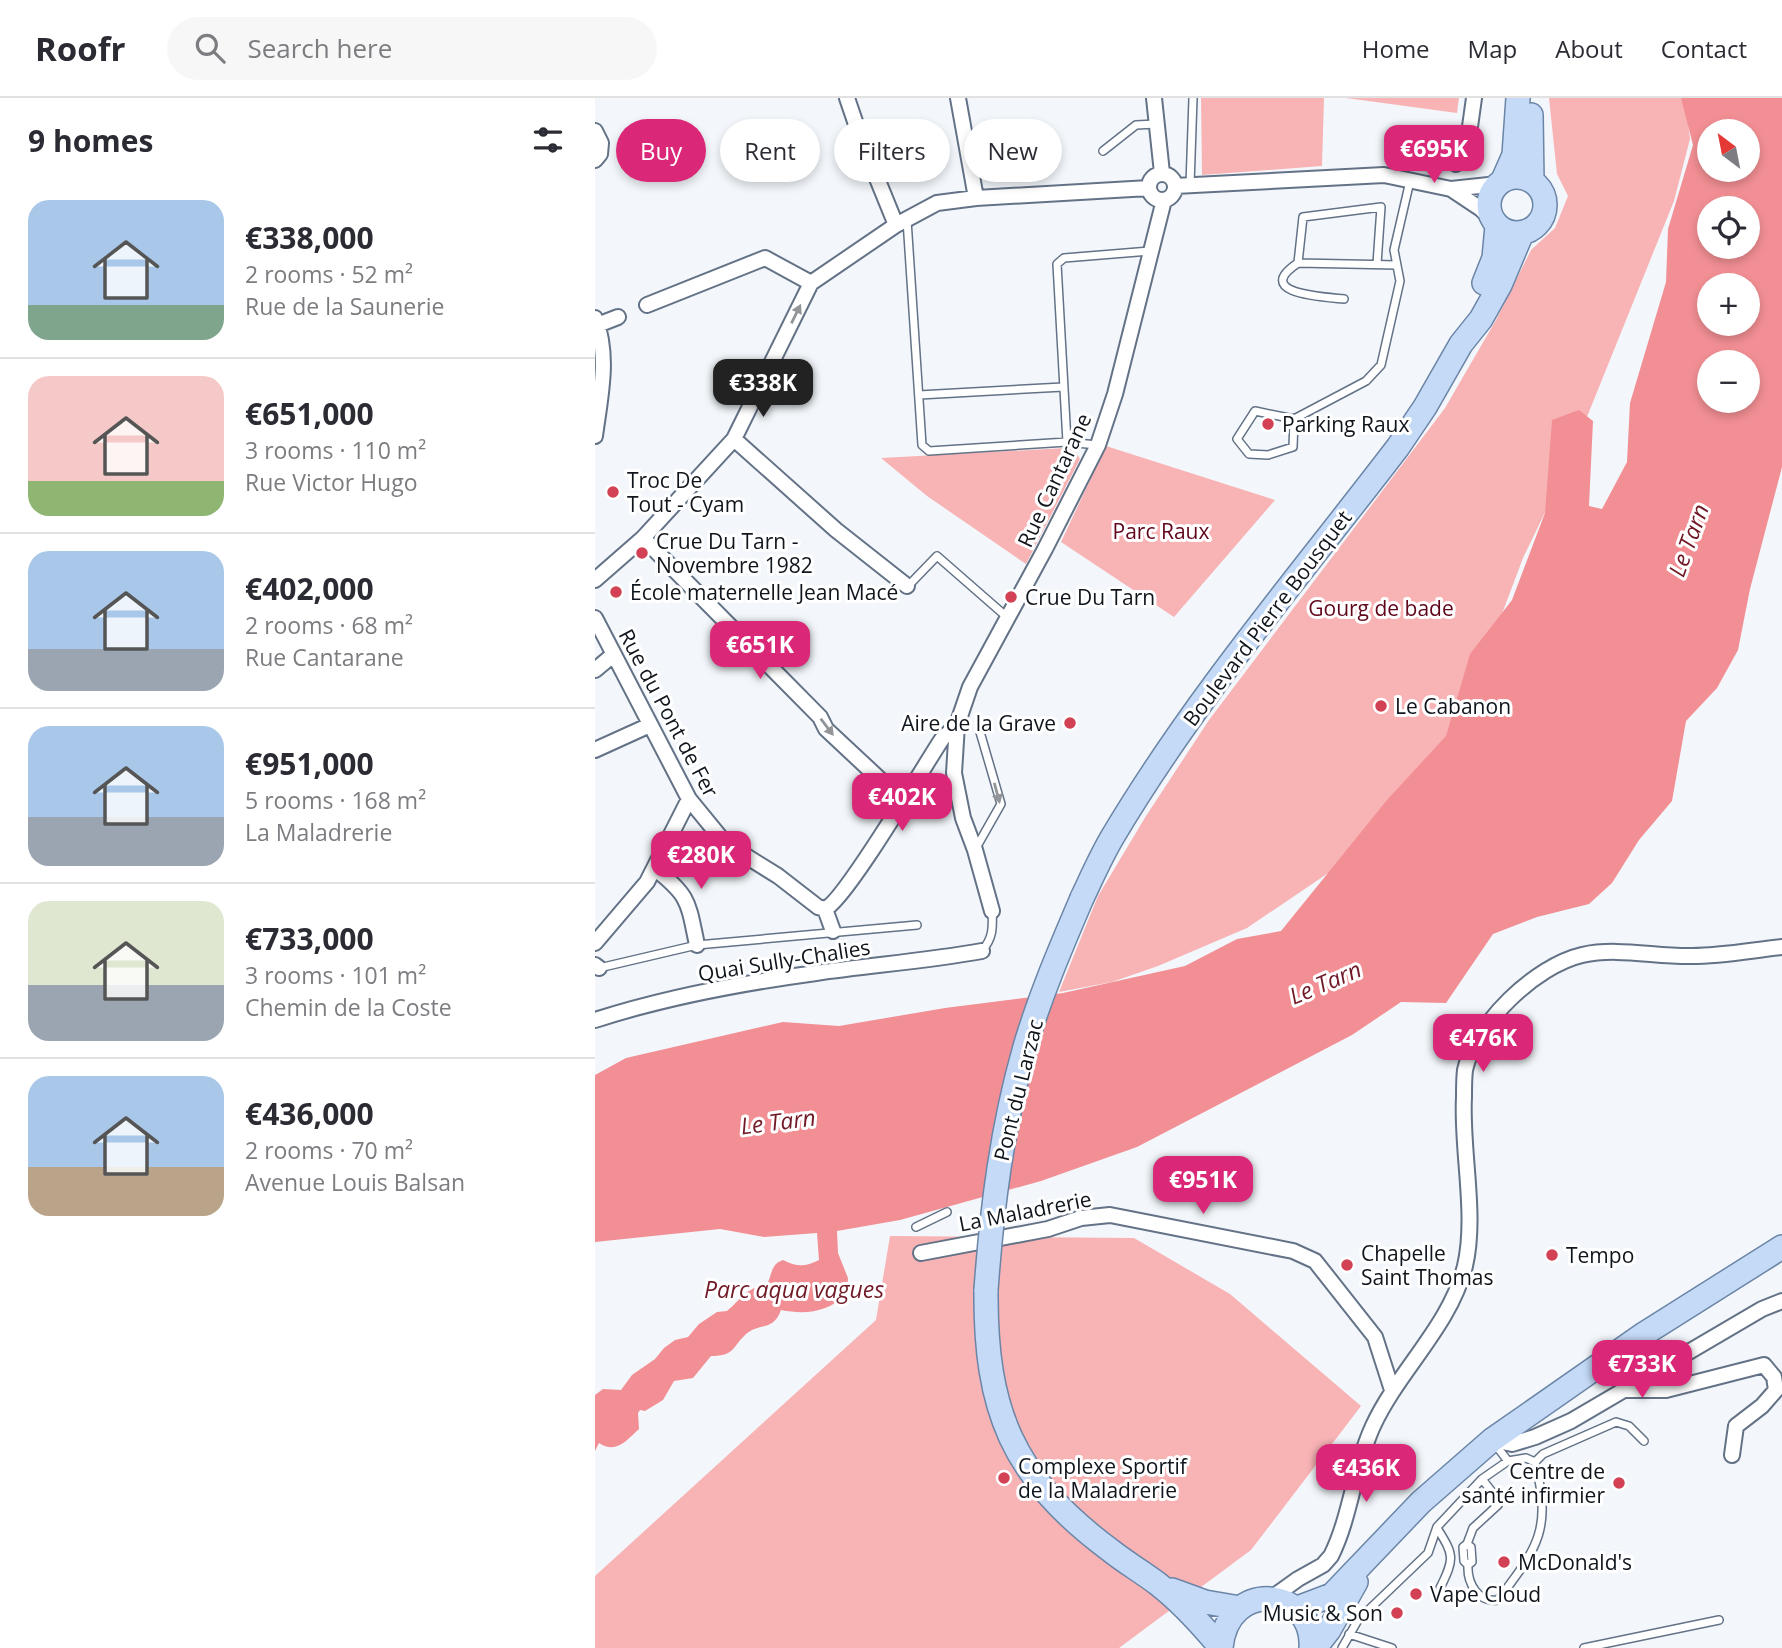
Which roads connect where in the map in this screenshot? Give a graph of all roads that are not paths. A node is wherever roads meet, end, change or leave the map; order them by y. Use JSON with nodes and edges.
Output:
{"nodes":[{"id":1,"x":847,"y":98,"type":"edge"},
{"id":2,"x":958,"y":98,"type":"edge"},
{"id":3,"x":1154,"y":98,"type":"edge"},
{"id":4,"x":1193,"y":98,"type":"edge"},
{"id":5,"x":1474,"y":98,"type":"edge"},
{"id":6,"x":1518,"y":98,"type":"edge"},
{"id":7,"x":1529,"y":98,"type":"edge"},
{"id":8,"x":1156,"y":124,"type":"junction"},
{"id":9,"x":595,"y":131,"type":"edge"},
{"id":10,"x":1103,"y":151,"type":"dead end"},
{"id":11,"x":595,"y":160,"type":"edge"},
{"id":12,"x":1455,"y":164,"type":"dead end"},
{"id":13,"x":1162,"y":173,"type":"junction"},
{"id":14,"x":1410,"y":181,"type":"junction"},
{"id":15,"x":1532,"y":181,"type":"junction"},
{"id":16,"x":1500,"y":182,"type":"junction"},
{"id":17,"x":1190,"y":185,"type":"junction"},
{"id":18,"x":1175,"y":186,"type":"junction"},
{"id":19,"x":1149,"y":188,"type":"junction"},
{"id":20,"x":1451,"y":189,"type":"junction"},
{"id":21,"x":976,"y":198,"type":"junction"},
{"id":22,"x":1164,"y":200,"type":"junction"},
{"id":23,"x":901,"y":222,"type":"junction"},
{"id":24,"x":1494,"y":222,"type":"junction"},
{"id":25,"x":1522,"y":233,"type":"junction"},
{"id":26,"x":1150,"y":251,"type":"junction"},
{"id":27,"x":1299,"y":263,"type":"junction"},
{"id":28,"x":1377,"y":264,"type":"junction"},
{"id":29,"x":1397,"y":265,"type":"junction"},
{"id":30,"x":811,"y":283,"type":"junction"},
{"id":31,"x":1344,"y":299,"type":"dead end"},
{"id":32,"x":647,"y":305,"type":"dead end"},
{"id":33,"x":618,"y":317,"type":"dead end"},
{"id":34,"x":596,"y":323,"type":"edge"},
{"id":35,"x":1461,"y":344,"type":"junction"},
{"id":36,"x":1063,"y":387,"type":"junction"},
{"id":37,"x":919,"y":395,"type":"junction"},
{"id":38,"x":1294,"y":419,"type":"junction"},
{"id":39,"x":595,"y":436,"type":"edge"},
{"id":40,"x":734,"y":439,"type":"junction"},
{"id":41,"x":1067,"y":442,"type":"junction"},
{"id":42,"x":1098,"y":445,"type":"junction"},
{"id":43,"x":643,"y":538,"type":"junction"},
{"id":44,"x":595,"y":580,"type":"edge"},
{"id":45,"x":907,"y":586,"type":"joint"},
{"id":46,"x":595,"y":618,"type":"edge"},
{"id":47,"x":1008,"y":618,"type":"junction"},
{"id":48,"x":613,"y":656,"type":"junction"},
{"id":49,"x":595,"y":670,"type":"edge"},
{"id":50,"x":650,"y":725,"type":"junction"},
{"id":51,"x":957,"y":725,"type":"junction"},
{"id":52,"x":980,"y":732,"type":"dead end"},
{"id":53,"x":595,"y":750,"type":"edge"},
{"id":54,"x":689,"y":799,"type":"junction"},
{"id":55,"x":902,"y":800,"type":"junction"},
{"id":56,"x":975,"y":850,"type":"junction"},
{"id":57,"x":654,"y":868,"type":"junction"},
{"id":58,"x":1082,"y":898,"type":"joint"},
{"id":59,"x":825,"y":909,"type":"junction"},
{"id":60,"x":992,"y":911,"type":"joint"},
{"id":61,"x":918,"y":925,"type":"dead end"},
{"id":62,"x":833,"y":931,"type":"junction"},
{"id":63,"x":595,"y":943,"type":"edge"},
{"id":64,"x":697,"y":945,"type":"junction"},
{"id":65,"x":1782,"y":947,"type":"edge"},
{"id":66,"x":982,"y":951,"type":"joint"},
{"id":67,"x":597,"y":967,"type":"edge"},
{"id":68,"x":595,"y":1020,"type":"edge"},
{"id":69,"x":947,"y":1212,"type":"dead end"},
{"id":70,"x":916,"y":1227,"type":"dead end"},
{"id":71,"x":1782,"y":1247,"type":"edge"},
{"id":72,"x":921,"y":1253,"type":"dead end"},
{"id":73,"x":1782,"y":1301,"type":"edge"},
{"id":74,"x":1392,"y":1390,"type":"junction"},
{"id":75,"x":1624,"y":1390,"type":"junction"},
{"id":76,"x":1565,"y":1424,"type":"junction"},
{"id":77,"x":1492,"y":1440,"type":"junction"},
{"id":78,"x":1573,"y":1441,"type":"junction"},
{"id":79,"x":1644,"y":1441,"type":"dead end"},
{"id":80,"x":1732,"y":1455,"type":"dead end"},
{"id":81,"x":1509,"y":1461,"type":"junction"},
{"id":82,"x":1535,"y":1462,"type":"junction"},
{"id":83,"x":1482,"y":1479,"type":"junction"},
{"id":84,"x":1437,"y":1527,"type":"junction"},
{"id":85,"x":1372,"y":1555,"type":"junction"},
{"id":86,"x":1298,"y":1579,"type":"junction"},
{"id":87,"x":1159,"y":1585,"type":"junction"},
{"id":88,"x":1440,"y":1588,"type":"dead end"},
{"id":89,"x":1285,"y":1604,"type":"junction"},
{"id":90,"x":1240,"y":1608,"type":"junction"},
{"id":91,"x":1719,"y":1620,"type":"dead end"},
{"id":92,"x":1349,"y":1633,"type":"junction"},
{"id":93,"x":1374,"y":1645,"type":"edge"},
{"id":94,"x":1221,"y":1648,"type":"edge"},
{"id":95,"x":1313,"y":1648,"type":"edge"},
{"id":96,"x":1342,"y":1648,"type":"edge"},
{"id":97,"x":1392,"y":1648,"type":"edge"},
{"id":98,"x":1584,"y":1648,"type":"edge"}],
"edges":[{"from":1,"to":23,"type":"street"},
{"from":2,"to":21,"type":"street"},
{"from":3,"to":8,"type":"street"},
{"from":4,"to":17,"type":"lane"},
{"from":5,"to":12,"type":"street"},
{"from":6,"to":16,"type":"main road"},
{"from":7,"to":15,"type":"main road"},
{"from":8,"to":10,"type":"lane"},
{"from":8,"to":13,"type":"street"},
{"from":9,"to":11,"type":"street"},
{"from":13,"to":18,"type":"street"},
{"from":13,"to":19,"type":"street"},
{"from":14,"to":17,"type":"street"},
{"from":14,"to":20,"type":"street"},
{"from":14,"to":29,"type":"lane"},
{"from":15,"to":16,"type":"main road"},
{"from":15,"to":25,"type":"main road"},
{"from":16,"to":20,"type":"street"},
{"from":16,"to":24,"type":"main road"},
{"from":17,"to":18,"type":"street"},
{"from":18,"to":22,"type":"street"},
{"from":19,"to":21,"type":"street"},
{"from":19,"to":22,"type":"street"},
{"from":20,"to":24,"type":"street"},
{"from":21,"to":23,"type":"street"},
{"from":22,"to":26,"type":"street","name":"Rue Cantarane"},
{"from":23,"to":30,"type":"street"},
{"from":23,"to":37,"type":"lane"},
{"from":24,"to":25,"type":"main road"},
{"from":24,"to":35,"type":"main road","name":"Boulevard Pierre Bousquet"},
{"from":25,"to":35,"type":"main road","name":"Boulevard Pierre Bousquet"},
{"from":26,"to":36,"type":"lane"},
{"from":26,"to":42,"type":"street","name":"Rue Cantarane"},
{"from":27,"to":28,"type":"lane"},
{"from":27,"to":28,"type":"lane"},
{"from":27,"to":31,"type":"lane"},
{"from":28,"to":29,"type":"lane"},
{"from":29,"to":38,"type":"lane"},
{"from":30,"to":32,"type":"street"},
{"from":40,"to":30,"type":"street","one_way":true},
{"from":33,"to":34,"type":"street"},
{"from":34,"to":39,"type":"street"},
{"from":35,"to":58,"type":"main road","name":"Boulevard Pierre Bousquet"},
{"from":36,"to":37,"type":"lane"},
{"from":36,"to":41,"type":"lane"},
{"from":37,"to":41,"type":"lane"},
{"from":38,"to":38,"type":"lane"},
{"from":40,"to":43,"type":"street"},
{"from":40,"to":45,"type":"street"},
{"from":41,"to":42,"type":"lane"},
{"from":42,"to":47,"type":"street","name":"Rue Cantarane"},
{"from":43,"to":44,"type":"street"},
{"from":43,"to":55,"type":"street","one_way":true},
{"from":45,"to":47,"type":"lane"},
{"from":46,"to":48,"type":"street","name":"Rue du Pont de Fer"},
{"from":47,"to":51,"type":"street","name":"Rue Cantarane"},
{"from":48,"to":49,"type":"street"},
{"from":48,"to":50,"type":"street","name":"Rue du Pont de Fer"},
{"from":50,"to":53,"type":"street"},
{"from":50,"to":54,"type":"street","name":"Rue du Pont de Fer"},
{"from":51,"to":55,"type":"street","name":"Rue Cantarane"},
{"from":51,"to":56,"type":"street","name":"Rue Cantarane"},
{"from":52,"to":56,"type":"lane","one_way":true},
{"from":54,"to":57,"type":"street"},
{"from":54,"to":59,"type":"street","name":"Rue du Pont de Fer"},
{"from":55,"to":59,"type":"street","name":"Rue Cantarane"},
{"from":56,"to":60,"type":"street","name":"Rue Cantarane"},
{"from":57,"to":63,"type":"street"},
{"from":57,"to":64,"type":"street"},
{"from":58,"to":87,"type":"main road","name":"Pont du Larzac","bridge":true},
{"from":59,"to":62,"type":"street"},
{"from":60,"to":66,"type":"lane"},
{"from":61,"to":62,"type":"lane"},
{"from":62,"to":64,"type":"lane"},
{"from":64,"to":67,"type":"lane"},
{"from":65,"to":74,"type":"street"},
{"from":66,"to":68,"type":"street","name":"Quai Sully-Chalies"},
{"from":69,"to":70,"type":"lane"},
{"from":71,"to":77,"type":"main road"},
{"from":72,"to":74,"type":"street","name":"La Maladrerie"},
{"from":73,"to":75,"type":"street"},
{"from":74,"to":86,"type":"street"},
{"from":75,"to":76,"type":"street"},
{"from":75,"to":80,"type":"street"},
{"from":76,"to":77,"type":"street"},
{"from":76,"to":78,"type":"lane"},
{"from":77,"to":81,"type":"lane"},
{"from":77,"to":85,"type":"main road"},
{"from":78,"to":79,"type":"lane"},
{"from":78,"to":82,"type":"lane"},
{"from":81,"to":82,"type":"lane"},
{"from":81,"to":83,"type":"lane"},
{"from":82,"to":83,"type":"lane"},
{"from":83,"to":84,"type":"lane"},
{"from":84,"to":88,"type":"lane"},
{"from":84,"to":92,"type":"lane"},
{"from":85,"to":89,"type":"main road"},
{"from":85,"to":95,"type":"main road"},
{"from":86,"to":89,"type":"street"},
{"from":86,"to":89,"type":"street"},
{"from":87,"to":90,"type":"main road"},
{"from":87,"to":94,"type":"main road"},
{"from":89,"to":90,"type":"main road"},
{"from":89,"to":95,"type":"main road"},
{"from":90,"to":94,"type":"main road"},
{"from":91,"to":98,"type":"lane"},
{"from":92,"to":93,"type":"lane"},
{"from":92,"to":96,"type":"lane"},
{"from":93,"to":97,"type":"lane"}]}
